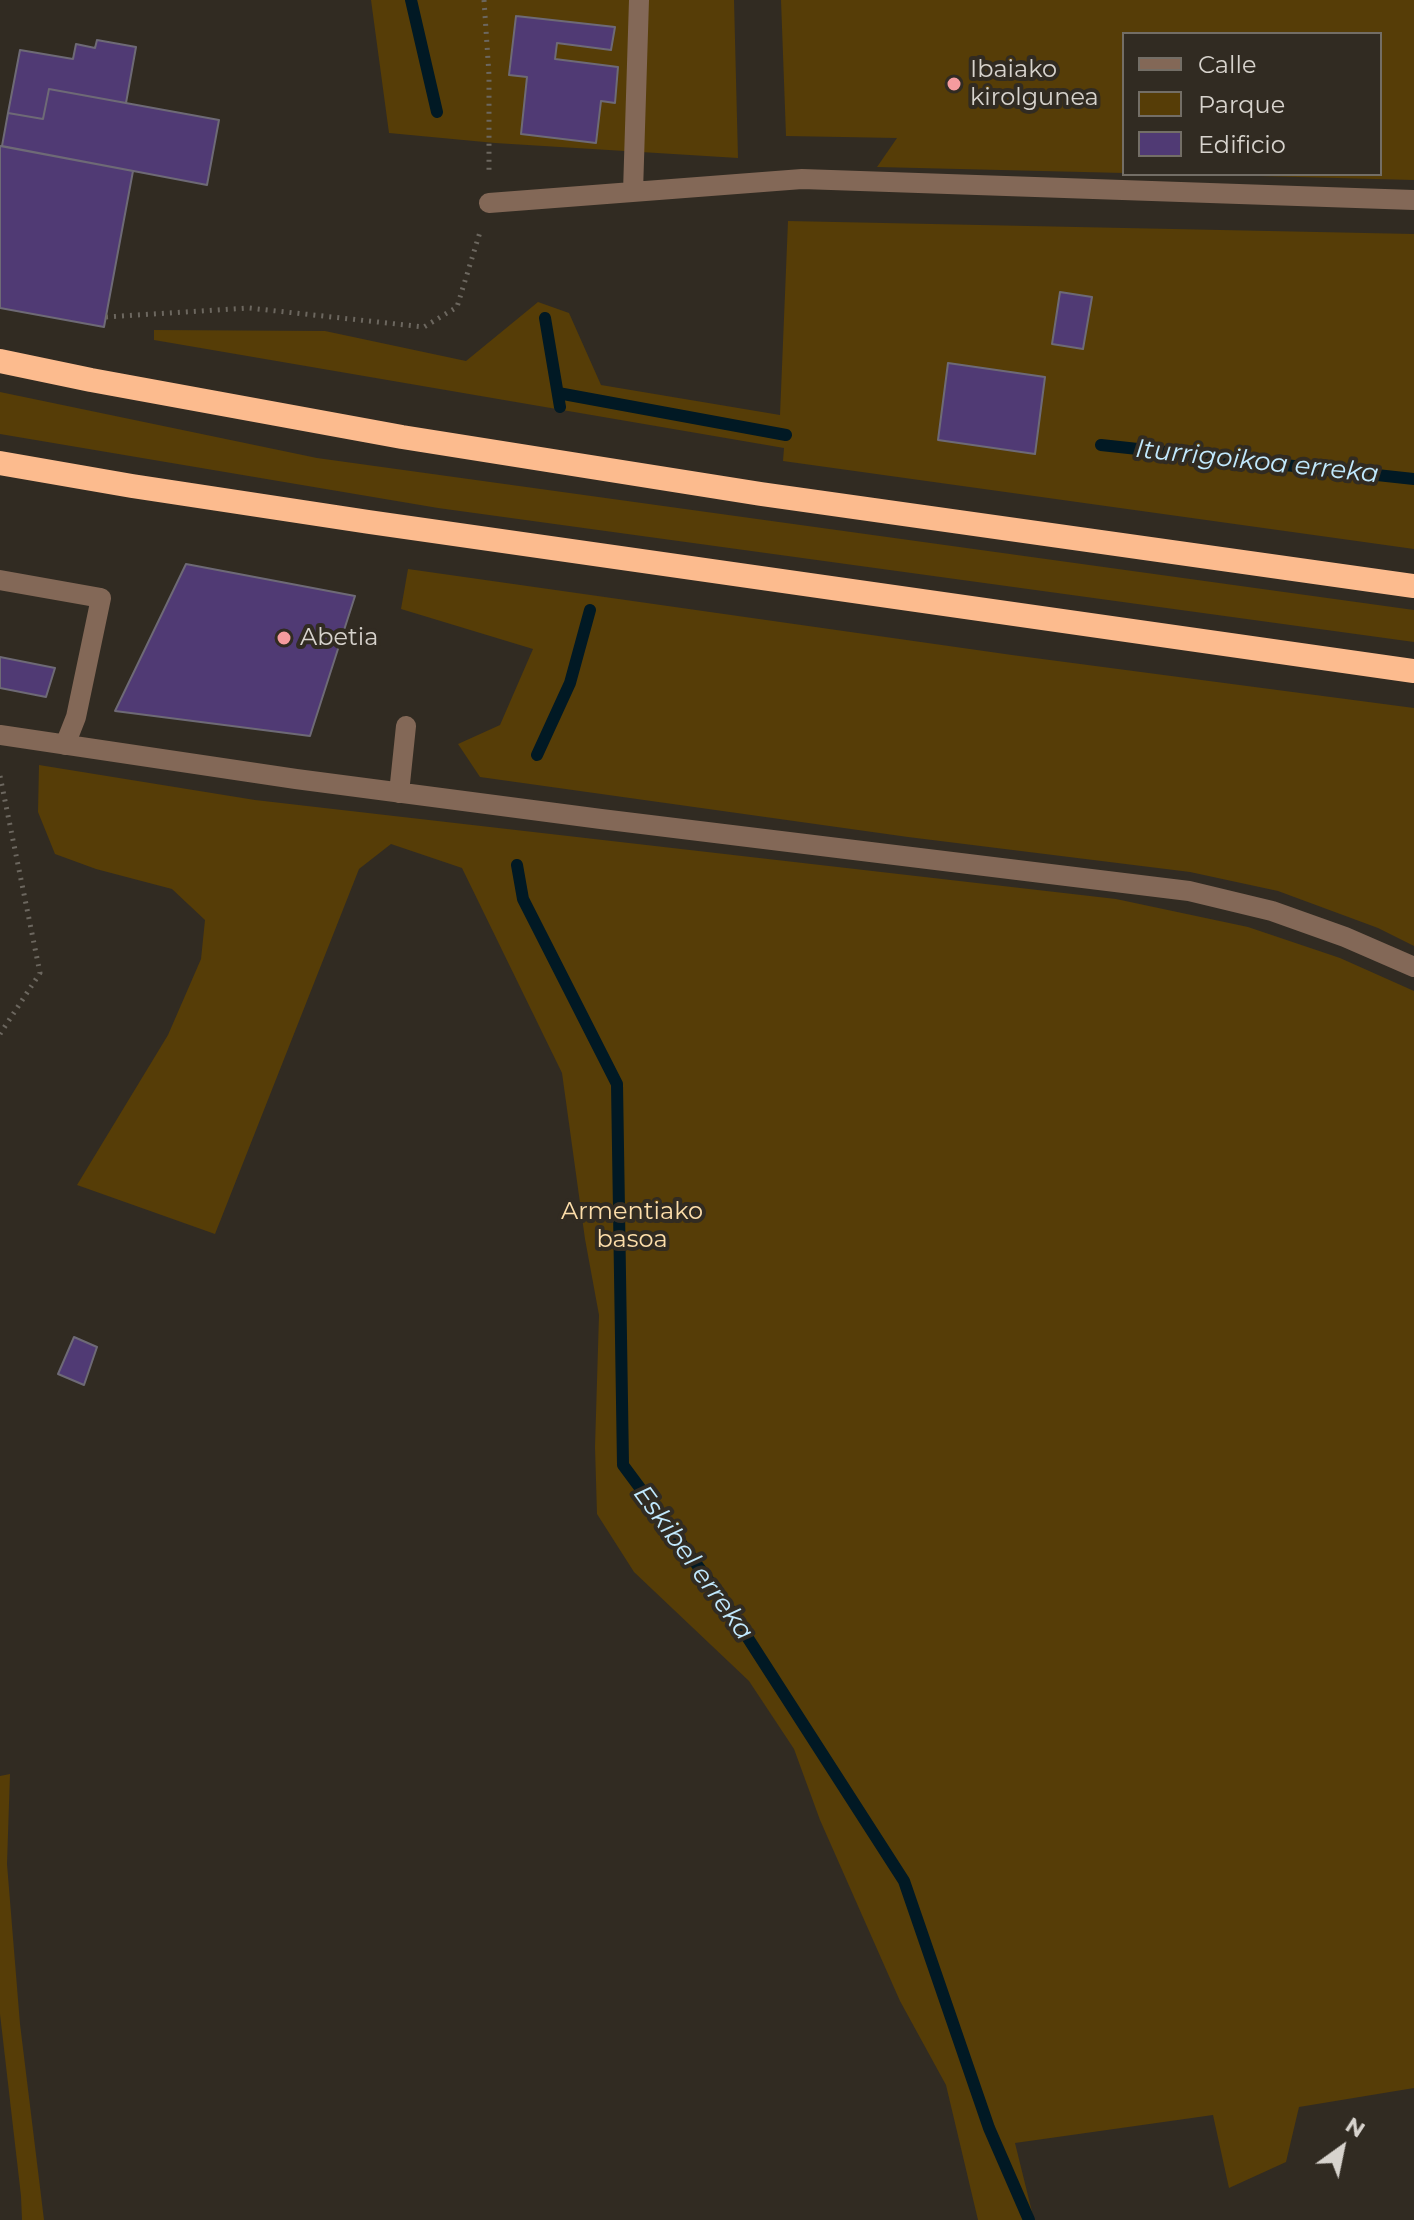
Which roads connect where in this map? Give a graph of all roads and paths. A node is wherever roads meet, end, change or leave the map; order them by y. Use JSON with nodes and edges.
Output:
{"nodes":[{"id":1,"x":484,"y":0,"type":"edge"},
{"id":2,"x":639,"y":0,"type":"edge"},
{"id":3,"x":633,"y":192,"type":"junction"},
{"id":4,"x":1414,"y":200,"type":"edge"},
{"id":5,"x":489,"y":203,"type":"junction"},
{"id":6,"x":106,"y":317,"type":"dead end"},
{"id":7,"x":0,"y":361,"type":"edge"},
{"id":8,"x":0,"y":463,"type":"edge"},
{"id":9,"x":0,"y":580,"type":"edge"},
{"id":10,"x":1414,"y":586,"type":"edge"},
{"id":11,"x":1414,"y":671,"type":"edge"},
{"id":12,"x":406,"y":726,"type":"dead end"},
{"id":13,"x":0,"y":735,"type":"edge"},
{"id":14,"x":65,"y":745,"type":"junction"},
{"id":15,"x":0,"y":776,"type":"edge"},
{"id":16,"x":399,"y":793,"type":"junction"},
{"id":17,"x":1414,"y":967,"type":"edge"},
{"id":18,"x":0,"y":1034,"type":"edge"}],
"edges":[{"from":1,"to":5,"type":"path"},
{"from":2,"to":3,"type":"street"},
{"from":3,"to":4,"type":"street"},
{"from":3,"to":5,"type":"street"},
{"from":5,"to":6,"type":"path"},
{"from":7,"to":10,"type":"highway"},
{"from":8,"to":11,"type":"highway"},
{"from":9,"to":14,"type":"street"},
{"from":12,"to":16,"type":"street"},
{"from":13,"to":14,"type":"street"},
{"from":14,"to":16,"type":"street"},
{"from":15,"to":18,"type":"path"},
{"from":16,"to":17,"type":"street"}]}
